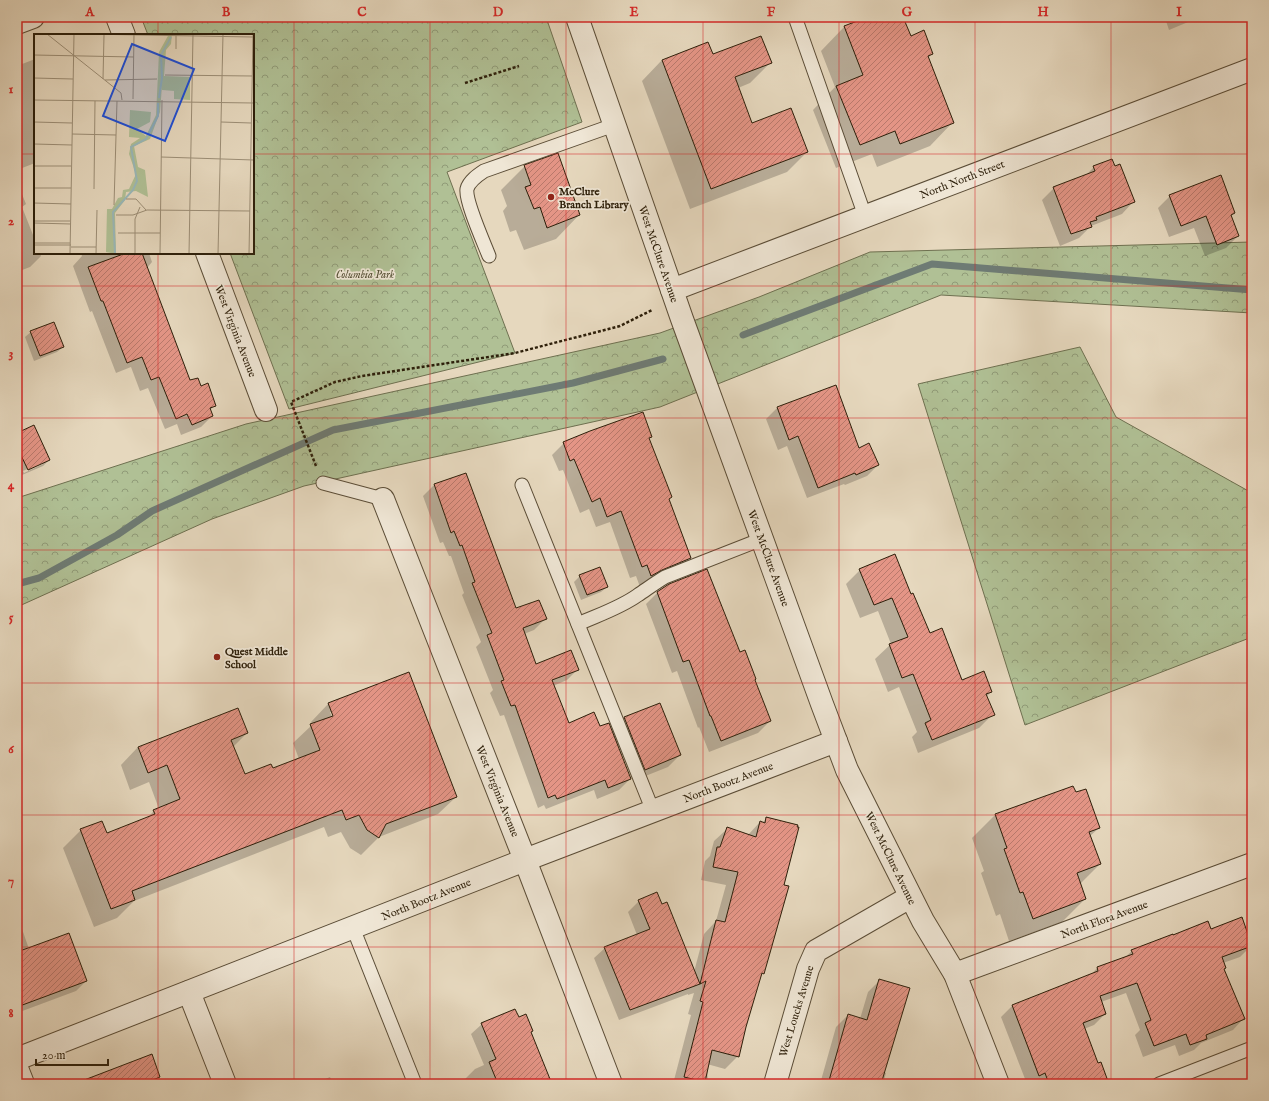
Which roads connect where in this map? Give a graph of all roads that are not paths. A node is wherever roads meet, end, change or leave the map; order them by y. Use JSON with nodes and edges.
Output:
{"nodes":[{"id":1,"x":33,"y":17,"type":"edge"},
{"id":2,"x":117,"y":17,"type":"edge"},
{"id":3,"x":577,"y":17,"type":"edge"},
{"id":4,"x":795,"y":17,"type":"edge"},
{"id":5,"x":17,"y":23,"type":"edge"},
{"id":6,"x":124,"y":34,"type":"edge"},
{"id":7,"x":1252,"y":69,"type":"edge"},
{"id":8,"x":614,"y":125,"type":"junction"},
{"id":9,"x":865,"y":216,"type":"junction"},
{"id":10,"x":207,"y":254,"type":"edge"},
{"id":11,"x":489,"y":256,"type":"dead end"},
{"id":12,"x":672,"y":290,"type":"junction"},
{"id":13,"x":266,"y":410,"type":"dead end"},
{"id":14,"x":323,"y":483,"type":"road end"},
{"id":15,"x":522,"y":485,"type":"dead end"},
{"id":16,"x":383,"y":498,"type":"joint"},
{"id":17,"x":762,"y":539,"type":"junction"},
{"id":18,"x":578,"y":624,"type":"junction"},
{"id":19,"x":836,"y":741,"type":"junction"},
{"id":20,"x":653,"y":811,"type":"junction"},
{"id":21,"x":526,"y":860,"type":"junction"},
{"id":22,"x":1252,"y":864,"type":"edge"},
{"id":23,"x":910,"y":897,"type":"junction"},
{"id":24,"x":353,"y":928,"type":"junction"},
{"id":25,"x":955,"y":974,"type":"junction"},
{"id":26,"x":189,"y":992,"type":"junction"},
{"id":27,"x":1252,"y":1048,"type":"edge"},
{"id":28,"x":17,"y":1058,"type":"edge"},
{"id":29,"x":28,"y":1084,"type":"edge"},
{"id":30,"x":225,"y":1084,"type":"edge"},
{"id":31,"x":415,"y":1084,"type":"edge"},
{"id":32,"x":611,"y":1084,"type":"edge"},
{"id":33,"x":775,"y":1084,"type":"edge"},
{"id":34,"x":998,"y":1084,"type":"edge"},
{"id":35,"x":1159,"y":1084,"type":"edge"}],
"edges":[{"from":1,"to":5,"type":"street"},
{"from":2,"to":6,"type":"street"},
{"from":3,"to":8,"type":"street","name":"West McClure Avenue"},
{"from":4,"to":9,"type":"lane"},
{"from":7,"to":9,"type":"street","name":"North North Street"},
{"from":8,"to":11,"type":"lane"},
{"from":8,"to":12,"type":"street","name":"West McClure Avenue"},
{"from":9,"to":12,"type":"street","name":"North North Street"},
{"from":10,"to":13,"type":"street","name":"West Virginia Avenue"},
{"from":12,"to":17,"type":"street","name":"West McClure Avenue"},
{"from":14,"to":16,"type":"lane"},
{"from":15,"to":18,"type":"lane"},
{"from":16,"to":21,"type":"street","name":"West Virginia Avenue"},
{"from":17,"to":18,"type":"lane"},
{"from":17,"to":19,"type":"street","name":"West McClure Avenue"},
{"from":18,"to":20,"type":"lane"},
{"from":19,"to":20,"type":"street","name":"North Bootz Avenue"},
{"from":19,"to":23,"type":"street","name":"West McClure Avenue"},
{"from":20,"to":21,"type":"street","name":"North Bootz Avenue"},
{"from":21,"to":24,"type":"street","name":"North Bootz Avenue"},
{"from":21,"to":32,"type":"street","name":"West Virginia Avenue"},
{"from":22,"to":25,"type":"street","name":"North Flora Avenue"},
{"from":23,"to":25,"type":"street","name":"West McClure Avenue"},
{"from":23,"to":33,"type":"street","name":"West Loucks Avenue"},
{"from":24,"to":26,"type":"street","name":"North Bootz Avenue"},
{"from":24,"to":31,"type":"lane"},
{"from":25,"to":34,"type":"street","name":"West McClure Avenue"},
{"from":26,"to":28,"type":"street","name":"North Bootz Avenue"},
{"from":26,"to":30,"type":"street"},
{"from":27,"to":35,"type":"lane"},
{"from":28,"to":29,"type":"lane"}]}
